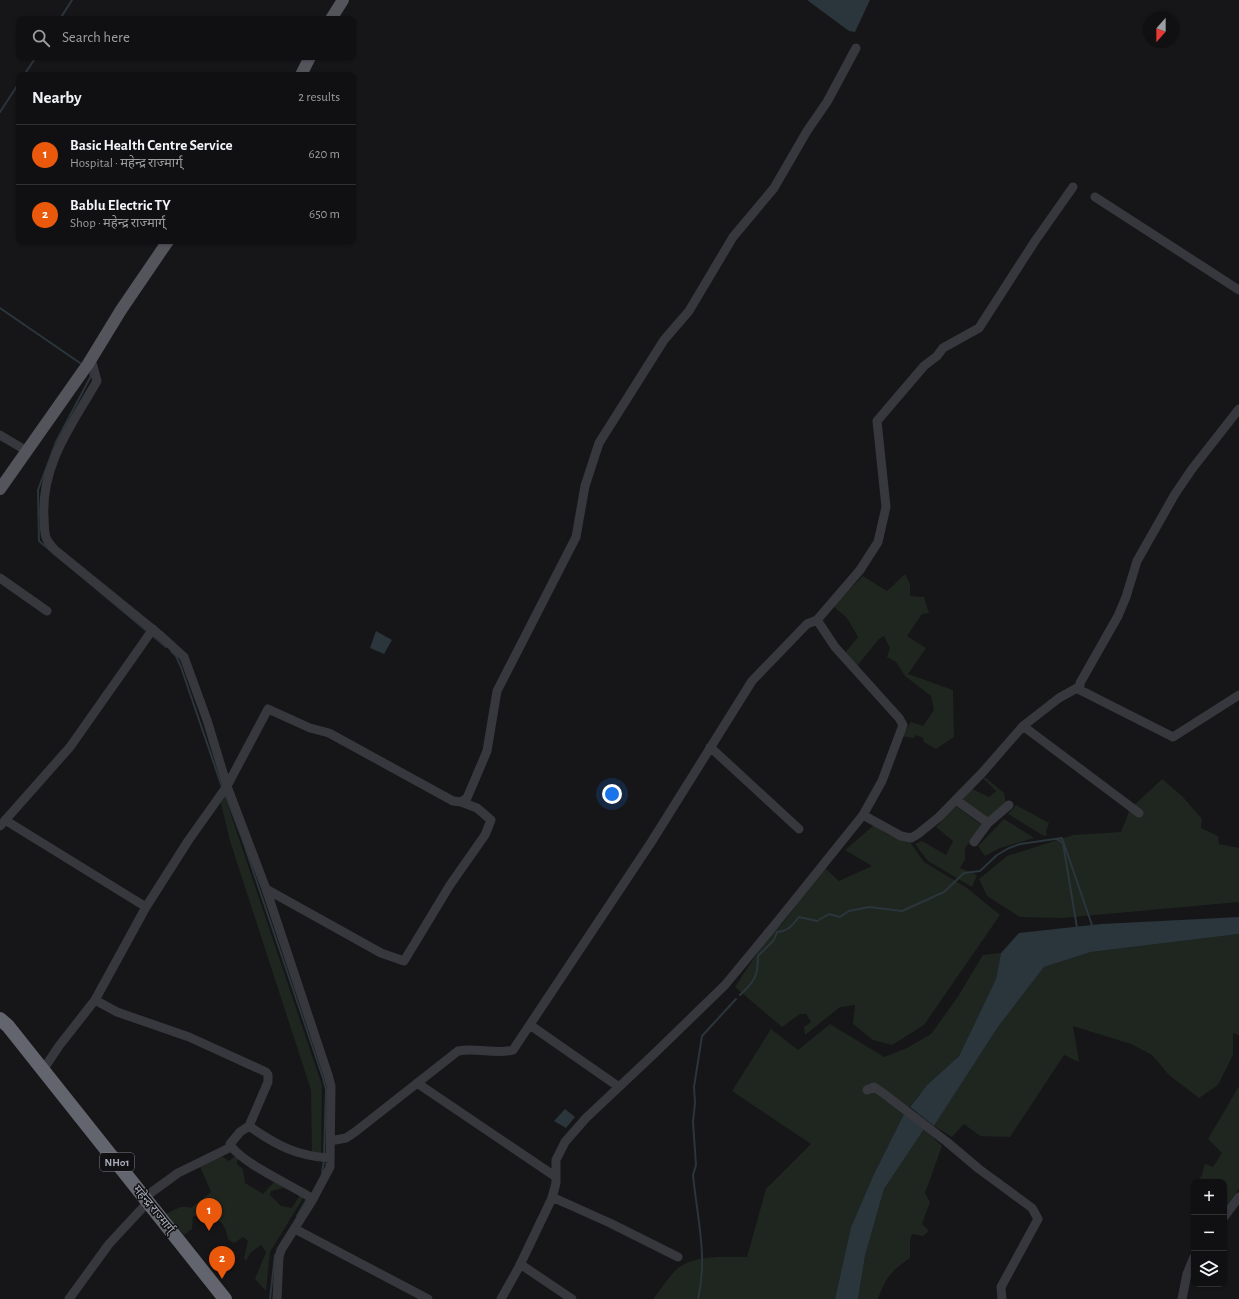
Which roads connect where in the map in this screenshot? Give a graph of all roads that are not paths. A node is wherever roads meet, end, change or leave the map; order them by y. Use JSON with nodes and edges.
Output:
{"nodes":[{"id":1,"x":343,"y":0,"type":"edge"},
{"id":2,"x":332,"y":16,"type":"edge"},
{"id":3,"x":856,"y":48,"type":"dead end"},
{"id":4,"x":308,"y":60,"type":"edge"},
{"id":5,"x":302,"y":72,"type":"edge"},
{"id":6,"x":1073,"y":187,"type":"dead end"},
{"id":7,"x":1095,"y":197,"type":"dead end"},
{"id":8,"x":166,"y":244,"type":"edge"},
{"id":9,"x":1239,"y":290,"type":"edge"},
{"id":10,"x":91,"y":359,"type":"junction"},
{"id":11,"x":1239,"y":409,"type":"edge"},
{"id":12,"x":0,"y":435,"type":"edge"},
{"id":13,"x":27,"y":451,"type":"junction"},
{"id":14,"x":0,"y":489,"type":"edge"},
{"id":15,"x":0,"y":578,"type":"edge"},
{"id":16,"x":47,"y":611,"type":"dead end"},
{"id":17,"x":817,"y":620,"type":"junction"},
{"id":18,"x":153,"y":630,"type":"junction"},
{"id":19,"x":1080,"y":690,"type":"junction"},
{"id":20,"x":1239,"y":695,"type":"edge"},
{"id":21,"x":1023,"y":726,"type":"junction"},
{"id":22,"x":710,"y":748,"type":"junction"},
{"id":23,"x":224,"y":789,"type":"junction"},
{"id":24,"x":956,"y":800,"type":"junction"},
{"id":25,"x":461,"y":802,"type":"junction"},
{"id":26,"x":1009,"y":805,"type":"dead end"},
{"id":27,"x":1139,"y":813,"type":"dead end"},
{"id":28,"x":863,"y":816,"type":"junction"},
{"id":29,"x":2,"y":823,"type":"edge"},
{"id":30,"x":988,"y":823,"type":"junction"},
{"id":31,"x":799,"y":829,"type":"dead end"},
{"id":32,"x":974,"y":842,"type":"dead end"},
{"id":33,"x":266,"y":890,"type":"junction"},
{"id":34,"x":146,"y":907,"type":"junction"},
{"id":35,"x":95,"y":1000,"type":"junction"},
{"id":36,"x":0,"y":1009,"type":"edge"},
{"id":37,"x":4,"y":1022,"type":"edge"},
{"id":38,"x":530,"y":1025,"type":"junction"},
{"id":39,"x":44,"y":1070,"type":"junction"},
{"id":40,"x":417,"y":1083,"type":"junction"},
{"id":41,"x":618,"y":1087,"type":"junction"},
{"id":42,"x":867,"y":1090,"type":"dead end"},
{"id":43,"x":249,"y":1126,"type":"junction"},
{"id":44,"x":330,"y":1141,"type":"junction"},
{"id":45,"x":231,"y":1147,"type":"junction"},
{"id":46,"x":326,"y":1158,"type":"junction"},
{"id":47,"x":556,"y":1177,"type":"junction"},
{"id":48,"x":309,"y":1196,"type":"junction"},
{"id":49,"x":552,"y":1197,"type":"junction"},
{"id":50,"x":1239,"y":1197,"type":"edge"},
{"id":51,"x":146,"y":1200,"type":"junction"},
{"id":52,"x":1226,"y":1215,"type":"edge"},
{"id":53,"x":295,"y":1229,"type":"junction"},
{"id":54,"x":678,"y":1257,"type":"dead end"},
{"id":55,"x":520,"y":1264,"type":"junction"},
{"id":56,"x":1191,"y":1265,"type":"edge"},
{"id":57,"x":69,"y":1299,"type":"edge"},
{"id":58,"x":225,"y":1299,"type":"edge"},
{"id":59,"x":277,"y":1299,"type":"edge"},
{"id":60,"x":428,"y":1299,"type":"edge"},
{"id":61,"x":501,"y":1299,"type":"edge"},
{"id":62,"x":572,"y":1299,"type":"edge"},
{"id":63,"x":1002,"y":1299,"type":"edge"},
{"id":64,"x":1182,"y":1299,"type":"edge"}],
"edges":[{"from":1,"to":2,"type":"main road"},
{"from":3,"to":25,"type":"street"},
{"from":4,"to":5,"type":"main road"},
{"from":6,"to":17,"type":"street"},
{"from":7,"to":9,"type":"street"},
{"from":8,"to":10,"type":"main road"},
{"from":10,"to":13,"type":"main road"},
{"from":10,"to":18,"type":"street"},
{"from":11,"to":19,"type":"street"},
{"from":12,"to":13,"type":"street"},
{"from":13,"to":14,"type":"main road"},
{"from":15,"to":16,"type":"street"},
{"from":17,"to":22,"type":"street"},
{"from":17,"to":28,"type":"street"},
{"from":18,"to":23,"type":"street"},
{"from":18,"to":29,"type":"street"},
{"from":19,"to":20,"type":"street"},
{"from":19,"to":21,"type":"street"},
{"from":21,"to":24,"type":"street"},
{"from":21,"to":27,"type":"street"},
{"from":22,"to":31,"type":"street"},
{"from":22,"to":38,"type":"street"},
{"from":23,"to":25,"type":"street"},
{"from":23,"to":33,"type":"street"},
{"from":23,"to":34,"type":"street"},
{"from":24,"to":28,"type":"street"},
{"from":24,"to":30,"type":"street"},
{"from":25,"to":33,"type":"street"},
{"from":26,"to":30,"type":"street"},
{"from":28,"to":41,"type":"street"},
{"from":29,"to":34,"type":"street"},
{"from":30,"to":32,"type":"street"},
{"from":33,"to":44,"type":"street"},
{"from":34,"to":35,"type":"street"},
{"from":35,"to":39,"type":"street"},
{"from":35,"to":43,"type":"street"},
{"from":36,"to":37,"type":"highway","name":"महेन्द्र राज्मार्ग्","number":"NH01"},
{"from":37,"to":39,"type":"highway","name":"महेन्द्र राज्मार्ग्","number":"NH01"},
{"from":38,"to":40,"type":"street"},
{"from":38,"to":41,"type":"street"},
{"from":39,"to":51,"type":"highway","name":"महेन्द्र राज्मार्ग्","number":"NH01"},
{"from":40,"to":44,"type":"street"},
{"from":40,"to":47,"type":"street"},
{"from":41,"to":47,"type":"street"},
{"from":42,"to":63,"type":"street"},
{"from":43,"to":45,"type":"street"},
{"from":43,"to":46,"type":"street"},
{"from":44,"to":46,"type":"street"},
{"from":45,"to":48,"type":"street"},
{"from":45,"to":51,"type":"street"},
{"from":46,"to":48,"type":"street"},
{"from":47,"to":49,"type":"street"},
{"from":48,"to":53,"type":"street"},
{"from":49,"to":54,"type":"street"},
{"from":49,"to":55,"type":"street"},
{"from":50,"to":52,"type":"street"},
{"from":51,"to":57,"type":"street"},
{"from":51,"to":58,"type":"highway","name":"महेन्द्र राज्मार्ग्","number":"NH01"},
{"from":53,"to":59,"type":"street"},
{"from":53,"to":60,"type":"street"},
{"from":55,"to":61,"type":"street"},
{"from":55,"to":62,"type":"street"},
{"from":56,"to":64,"type":"street"}]}
